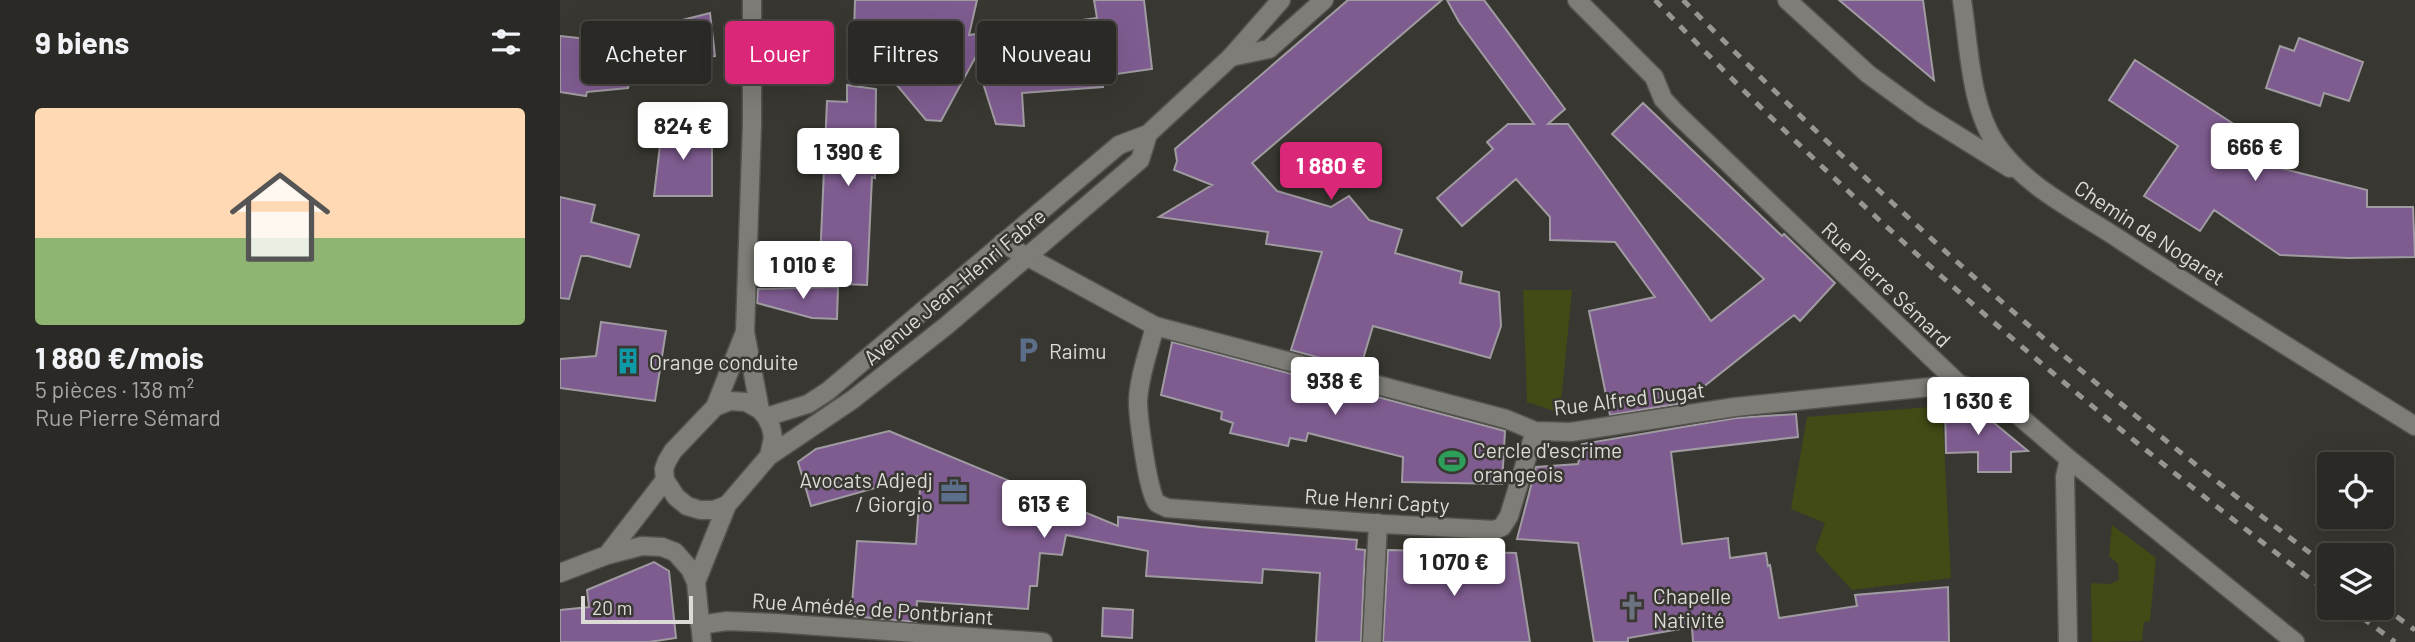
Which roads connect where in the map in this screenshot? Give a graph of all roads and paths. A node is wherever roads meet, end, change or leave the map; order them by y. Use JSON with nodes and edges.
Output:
{"nodes":[{"id":1,"x":752,"y":0,"type":"edge"},
{"id":2,"x":1281,"y":0,"type":"edge"},
{"id":3,"x":1324,"y":0,"type":"edge"},
{"id":4,"x":1577,"y":0,"type":"edge"},
{"id":5,"x":1787,"y":0,"type":"edge"},
{"id":6,"x":1962,"y":0,"type":"edge"},
{"id":7,"x":1231,"y":58,"type":"junction"},
{"id":8,"x":1149,"y":134,"type":"junction"},
{"id":9,"x":2028,"y":179,"type":"junction"},
{"id":10,"x":1002,"y":243,"type":"junction"},
{"id":11,"x":1026,"y":256,"type":"junction"},
{"id":12,"x":1155,"y":326,"type":"junction"},
{"id":13,"x":744,"y":332,"type":"junction"},
{"id":14,"x":1959,"y":384,"type":"junction"},
{"id":15,"x":715,"y":407,"type":"junction"},
{"id":16,"x":763,"y":413,"type":"junction"},
{"id":17,"x":2415,"y":426,"type":"edge"},
{"id":18,"x":1535,"y":431,"type":"junction"},
{"id":19,"x":769,"y":456,"type":"junction"},
{"id":20,"x":2069,"y":459,"type":"junction"},
{"id":21,"x":665,"y":480,"type":"junction"},
{"id":22,"x":727,"y":505,"type":"junction"},
{"id":23,"x":1378,"y":523,"type":"junction"},
{"id":24,"x":607,"y":555,"type":"junction"},
{"id":25,"x":560,"y":573,"type":"edge"},
{"id":26,"x":696,"y":582,"type":"junction"},
{"id":27,"x":701,"y":634,"type":"edge"},
{"id":28,"x":983,"y":640,"type":"edge"},
{"id":29,"x":1043,"y":642,"type":"edge"},
{"id":30,"x":1372,"y":642,"type":"edge"},
{"id":31,"x":2068,"y":642,"type":"edge"},
{"id":32,"x":2294,"y":642,"type":"edge"}],
"edges":[{"from":1,"to":13,"type":"street"},
{"from":2,"to":7,"type":"street","name":"Avenue Jean-Henri Fabre"},
{"from":3,"to":7,"type":"street"},
{"from":4,"to":14,"type":"street","name":"Rue Pierre Sémard"},
{"from":5,"to":9,"type":"street"},
{"from":6,"to":9,"type":"street","name":"Chemin de Nogaret"},
{"from":7,"to":8,"type":"street","name":"Avenue Jean-Henri Fabre"},
{"from":8,"to":10,"type":"street","name":"Avenue Jean-Henri Fabre"},
{"from":8,"to":11,"type":"street","name":"Avenue Jean-Henri Fabre"},
{"from":9,"to":17,"type":"street","name":"Chemin de Nogaret"},
{"from":10,"to":11,"type":"street","name":"Rue Alfred Dugat"},
{"from":10,"to":16,"type":"street","name":"Avenue Jean-Henri Fabre"},
{"from":11,"to":12,"type":"street","name":"Rue Alfred Dugat"},
{"from":11,"to":19,"type":"street","name":"Avenue Jean-Henri Fabre"},
{"from":12,"to":18,"type":"street","name":"Rue Alfred Dugat"},
{"from":12,"to":23,"type":"street","name":"Rue Henri Capty"},
{"from":13,"to":15,"type":"street"},
{"from":13,"to":16,"type":"street"},
{"from":14,"to":18,"type":"street","name":"Rue Alfred Dugat"},
{"from":14,"to":20,"type":"street","name":"Rue Pierre Sémard"},
{"from":15,"to":16,"type":"street"},
{"from":15,"to":21,"type":"street"},
{"from":16,"to":19,"type":"street"},
{"from":18,"to":23,"type":"street","name":"Rue Henri Capty"},
{"from":19,"to":22,"type":"street"},
{"from":20,"to":31,"type":"street"},
{"from":20,"to":32,"type":"street","name":"Rue Pierre Sémard"},
{"from":21,"to":22,"type":"street"},
{"from":21,"to":24,"type":"street"},
{"from":22,"to":26,"type":"street"},
{"from":23,"to":30,"type":"street"},
{"from":24,"to":25,"type":"street"},
{"from":24,"to":26,"type":"street"},
{"from":26,"to":27,"type":"street"},
{"from":27,"to":28,"type":"street","name":"Rue Amédée de Pontbriant"},
{"from":28,"to":29,"type":"street","name":"Rue Amédée de Pontbriant"}]}
